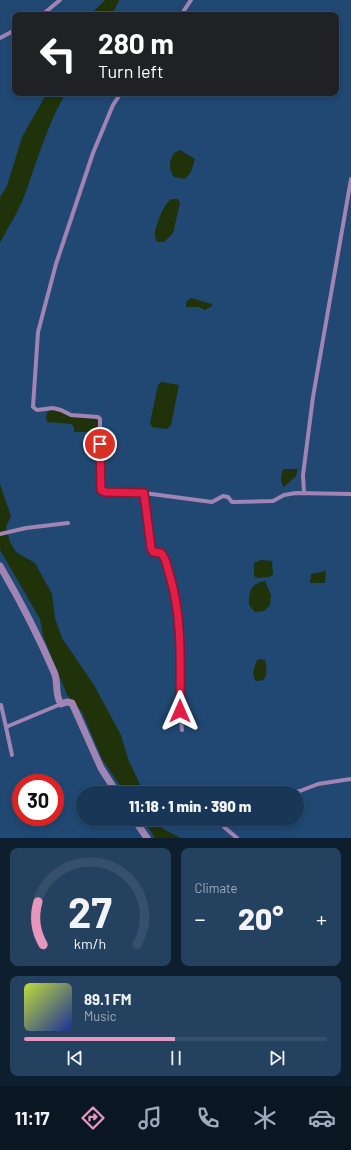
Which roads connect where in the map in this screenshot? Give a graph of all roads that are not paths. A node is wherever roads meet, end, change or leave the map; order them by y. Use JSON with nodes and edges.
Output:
{"nodes":[{"id":1,"x":60,"y":0,"type":"edge"},
{"id":2,"x":191,"y":0,"type":"edge"},
{"id":3,"x":46,"y":12,"type":"edge"},
{"id":4,"x":183,"y":12,"type":"edge"},
{"id":5,"x":12,"y":32,"type":"edge"},
{"id":6,"x":0,"y":38,"type":"edge"},
{"id":7,"x":119,"y":96,"type":"edge"},
{"id":8,"x":351,"y":179,"type":"edge"},
{"id":9,"x":144,"y":493,"type":"junction"},
{"id":10,"x":304,"y":493,"type":"junction"},
{"id":11,"x":351,"y":494,"type":"edge"},
{"id":12,"x":68,"y":523,"type":"dead end"},
{"id":13,"x":0,"y":534,"type":"edge"},
{"id":14,"x":0,"y":566,"type":"edge"},
{"id":15,"x":62,"y":704,"type":"junction"},
{"id":16,"x":1,"y":705,"type":"edge"},
{"id":17,"x":6,"y":727,"type":"junction"},
{"id":18,"x":182,"y":730,"type":"dead end"},
{"id":19,"x":12,"y":755,"type":"dead end"},
{"id":20,"x":351,"y":779,"type":"edge"},
{"id":21,"x":112,"y":786,"type":"edge"},
{"id":22,"x":304,"y":789,"type":"edge"},
{"id":23,"x":139,"y":826,"type":"edge"},
{"id":24,"x":224,"y":826,"type":"edge"},
{"id":25,"x":147,"y":838,"type":"edge"},
{"id":26,"x":237,"y":838,"type":"edge"}],
"edges":[{"from":1,"to":3,"type":"street"},
{"from":2,"to":4,"type":"street"},
{"from":5,"to":6,"type":"street"},
{"from":7,"to":9,"type":"street"},
{"from":8,"to":10,"type":"street"},
{"from":9,"to":10,"type":"street"},
{"from":9,"to":18,"type":"street"},
{"from":10,"to":11,"type":"street"},
{"from":12,"to":13,"type":"street"},
{"from":14,"to":15,"type":"street"},
{"from":15,"to":17,"type":"street"},
{"from":15,"to":21,"type":"street"},
{"from":16,"to":17,"type":"street"},
{"from":17,"to":19,"type":"street"},
{"from":20,"to":22,"type":"street"},
{"from":23,"to":25,"type":"street"},
{"from":24,"to":26,"type":"street"}]}
